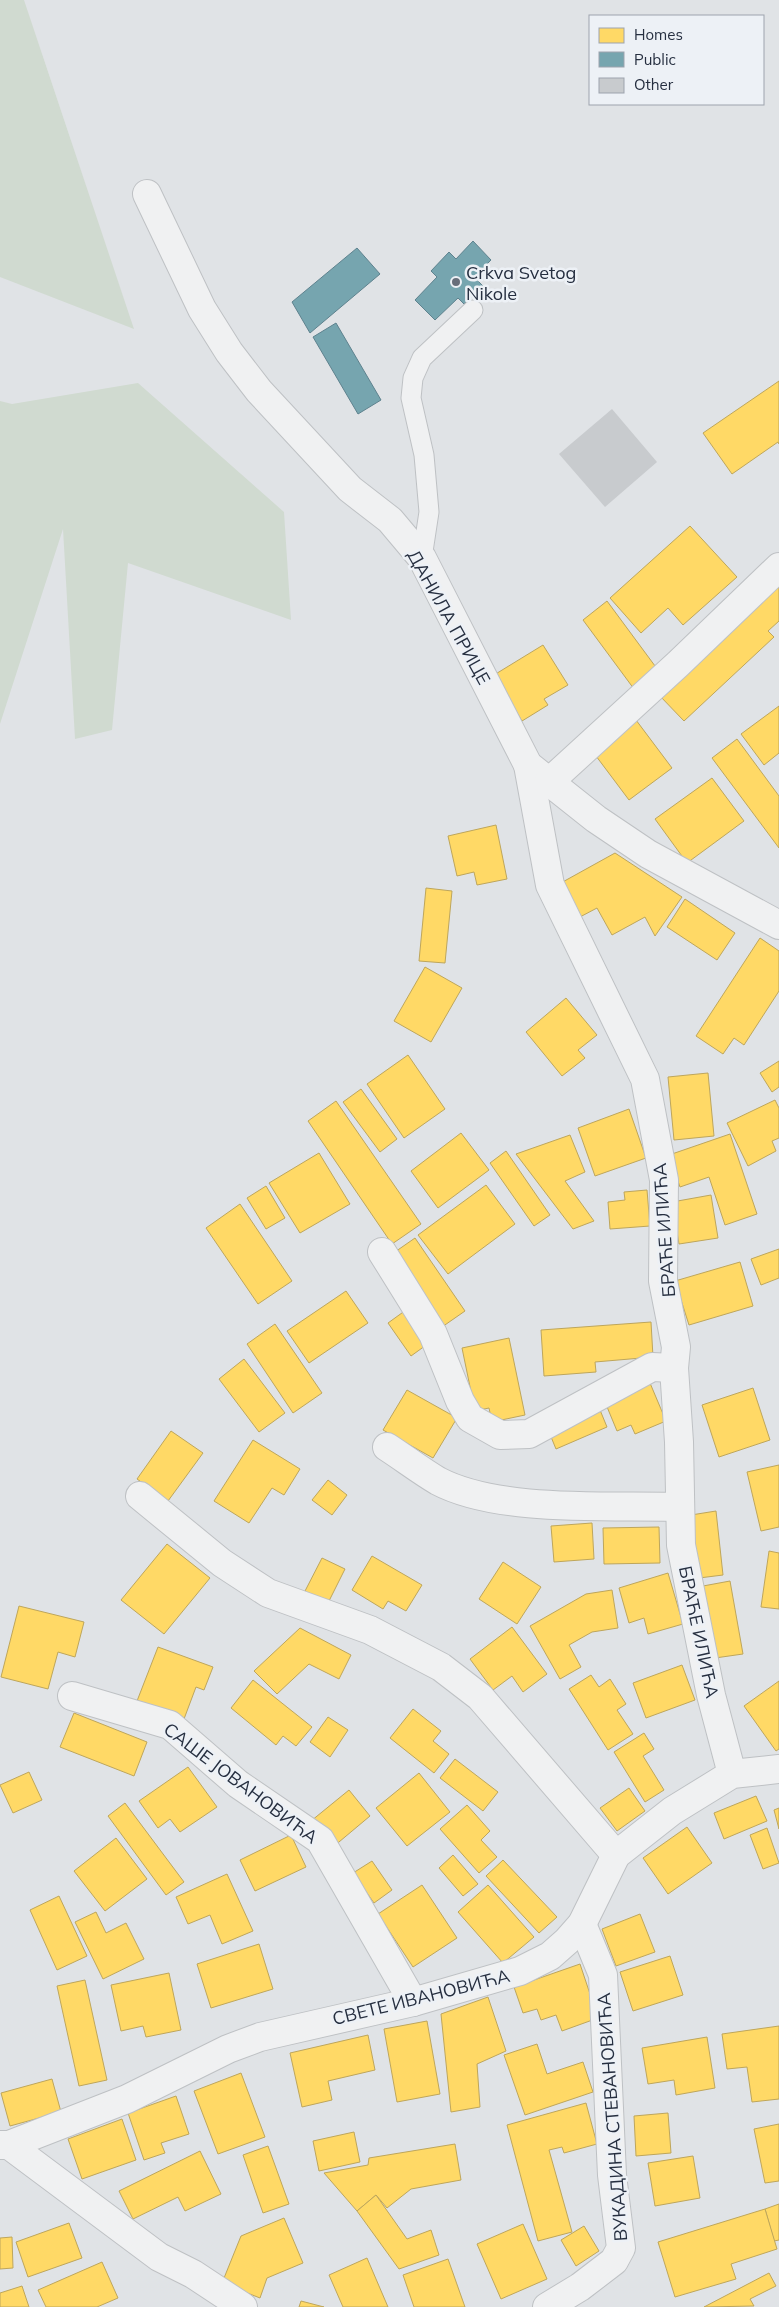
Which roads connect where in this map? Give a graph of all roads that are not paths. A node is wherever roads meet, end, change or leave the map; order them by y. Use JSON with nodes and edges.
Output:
{"nodes":[{"id":1,"x":147,"y":194,"type":"dead end"},
{"id":2,"x":473,"y":310,"type":"dead end"},
{"id":3,"x":422,"y":558,"type":"junction"},
{"id":4,"x":779,"y":567,"type":"edge"},
{"id":5,"x":528,"y":765,"type":"junction"},
{"id":6,"x":548,"y":783,"type":"junction"},
{"id":7,"x":779,"y":925,"type":"edge"},
{"id":8,"x":382,"y":1252,"type":"dead end"},
{"id":9,"x":674,"y":1368,"type":"junction"},
{"id":10,"x":388,"y":1447,"type":"dead end"},
{"id":11,"x":140,"y":1496,"type":"dead end"},
{"id":12,"x":678,"y":1507,"type":"junction"},
{"id":13,"x":72,"y":1696,"type":"dead end"},
{"id":14,"x":779,"y":1769,"type":"edge"},
{"id":15,"x":732,"y":1774,"type":"junction"},
{"id":16,"x":616,"y":1855,"type":"junction"},
{"id":17,"x":582,"y":1924,"type":"junction"},
{"id":18,"x":413,"y":2002,"type":"junction"},
{"id":19,"x":4,"y":2145,"type":"edge"},
{"id":20,"x":243,"y":2307,"type":"edge"},
{"id":21,"x":547,"y":2307,"type":"edge"}],
"edges":[{"from":1,"to":3,"type":"street","name":"ДАНИЛА ПРИЦЕ"},
{"from":2,"to":3,"type":"lane"},
{"from":3,"to":5,"type":"street","name":"ДАНИЛА ПРИЦЕ"},
{"from":4,"to":6,"type":"street"},
{"from":5,"to":6,"type":"street","name":"ДАНИЛА ПРИЦЕ"},
{"from":5,"to":9,"type":"street","name":"БРАЋЕ ИЛИЋА"},
{"from":6,"to":7,"type":"street","name":"ДАНИЛА ПРИЦЕ"},
{"from":8,"to":9,"type":"street"},
{"from":9,"to":12,"type":"street","name":"БРАЋЕ ИЛИЋА"},
{"from":10,"to":12,"type":"street"},
{"from":11,"to":16,"type":"street"},
{"from":12,"to":15,"type":"street","name":"БРАЋЕ ИЛИЋА"},
{"from":13,"to":18,"type":"street","name":"САШЕ ЈОВАНОВИЋА"},
{"from":14,"to":15,"type":"street","name":"СВЕТЕ ИВАНОВИЋА"},
{"from":15,"to":16,"type":"street","name":"СВЕТЕ ИВАНОВИЋА"},
{"from":16,"to":17,"type":"street","name":"СВЕТЕ ИВАНОВИЋА"},
{"from":17,"to":18,"type":"street","name":"СВЕТЕ ИВАНОВИЋА"},
{"from":17,"to":21,"type":"street","name":"ВУКАДИНА СТЕВАНОВИЋА"},
{"from":18,"to":19,"type":"street","name":"СВЕТЕ ИВАНОВИЋА"},
{"from":19,"to":20,"type":"street"}]}
